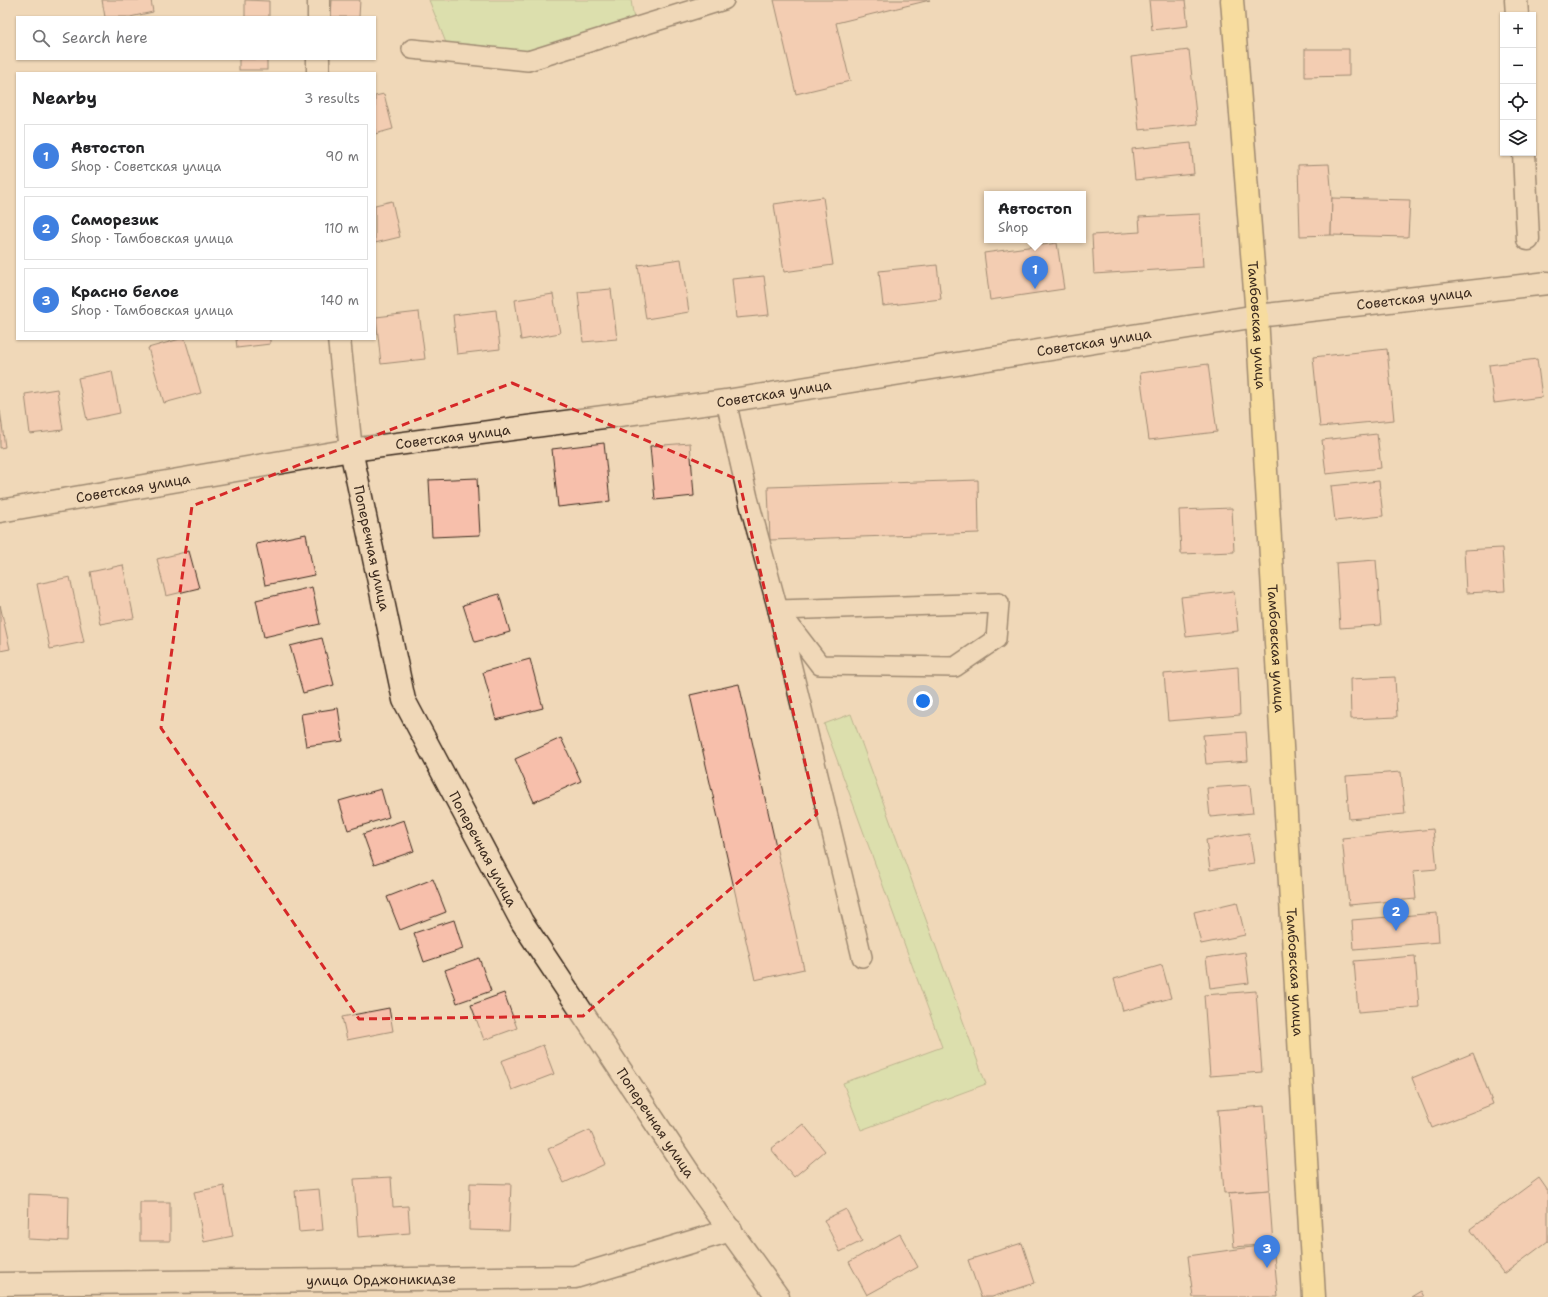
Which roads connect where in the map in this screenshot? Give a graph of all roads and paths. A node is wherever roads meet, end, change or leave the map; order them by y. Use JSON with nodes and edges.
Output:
{"nodes":[{"id":1,"x":319,"y":0,"type":"edge"},
{"id":2,"x":724,"y":0,"type":"edge"},
{"id":3,"x":1232,"y":0,"type":"edge"},
{"id":4,"x":1516,"y":0,"type":"edge"},
{"id":5,"x":1517,"y":12,"type":"edge"},
{"id":6,"x":319,"y":16,"type":"edge"},
{"id":7,"x":412,"y":50,"type":"dead end"},
{"id":8,"x":318,"y":60,"type":"edge"},
{"id":9,"x":318,"y":72,"type":"edge"},
{"id":10,"x":1524,"y":156,"type":"edge"},
{"id":11,"x":1528,"y":239,"type":"dead end"},
{"id":12,"x":1548,"y":283,"type":"edge"},
{"id":13,"x":1257,"y":316,"type":"junction"},
{"id":14,"x":339,"y":340,"type":"edge"},
{"id":15,"x":726,"y":402,"type":"junction"},
{"id":16,"x":351,"y":450,"type":"junction"},
{"id":17,"x":0,"y":511,"type":"edge"},
{"id":18,"x":778,"y":610,"type":"junction"},
{"id":19,"x":862,"y":956,"type":"dead end"},
{"id":20,"x":730,"y":1230,"type":"junction"},
{"id":21,"x":0,"y":1284,"type":"edge"},
{"id":22,"x":778,"y":1297,"type":"edge"},
{"id":23,"x":1314,"y":1297,"type":"edge"}],
"edges":[{"from":1,"to":6,"type":"street"},
{"from":2,"to":7,"type":"lane"},
{"from":3,"to":13,"type":"main road","name":"Тамбовская улица"},
{"from":4,"to":5,"type":"street"},
{"from":8,"to":9,"type":"street"},
{"from":10,"to":11,"type":"street"},
{"from":12,"to":13,"type":"street","name":"Советская улица"},
{"from":13,"to":15,"type":"street","name":"Советская улица"},
{"from":13,"to":23,"type":"main road","name":"Тамбовская улица"},
{"from":14,"to":16,"type":"street","name":"Поперечная улица"},
{"from":15,"to":16,"type":"street","name":"Советская улица"},
{"from":15,"to":18,"type":"lane"},
{"from":16,"to":17,"type":"street","name":"Советская улица"},
{"from":16,"to":20,"type":"street","name":"Поперечная улица"},
{"from":18,"to":18,"type":"lane"},
{"from":18,"to":19,"type":"lane"},
{"from":20,"to":21,"type":"street","name":"улица Орджоникидзе"},
{"from":20,"to":22,"type":"street","name":"Поперечная улица"}]}
